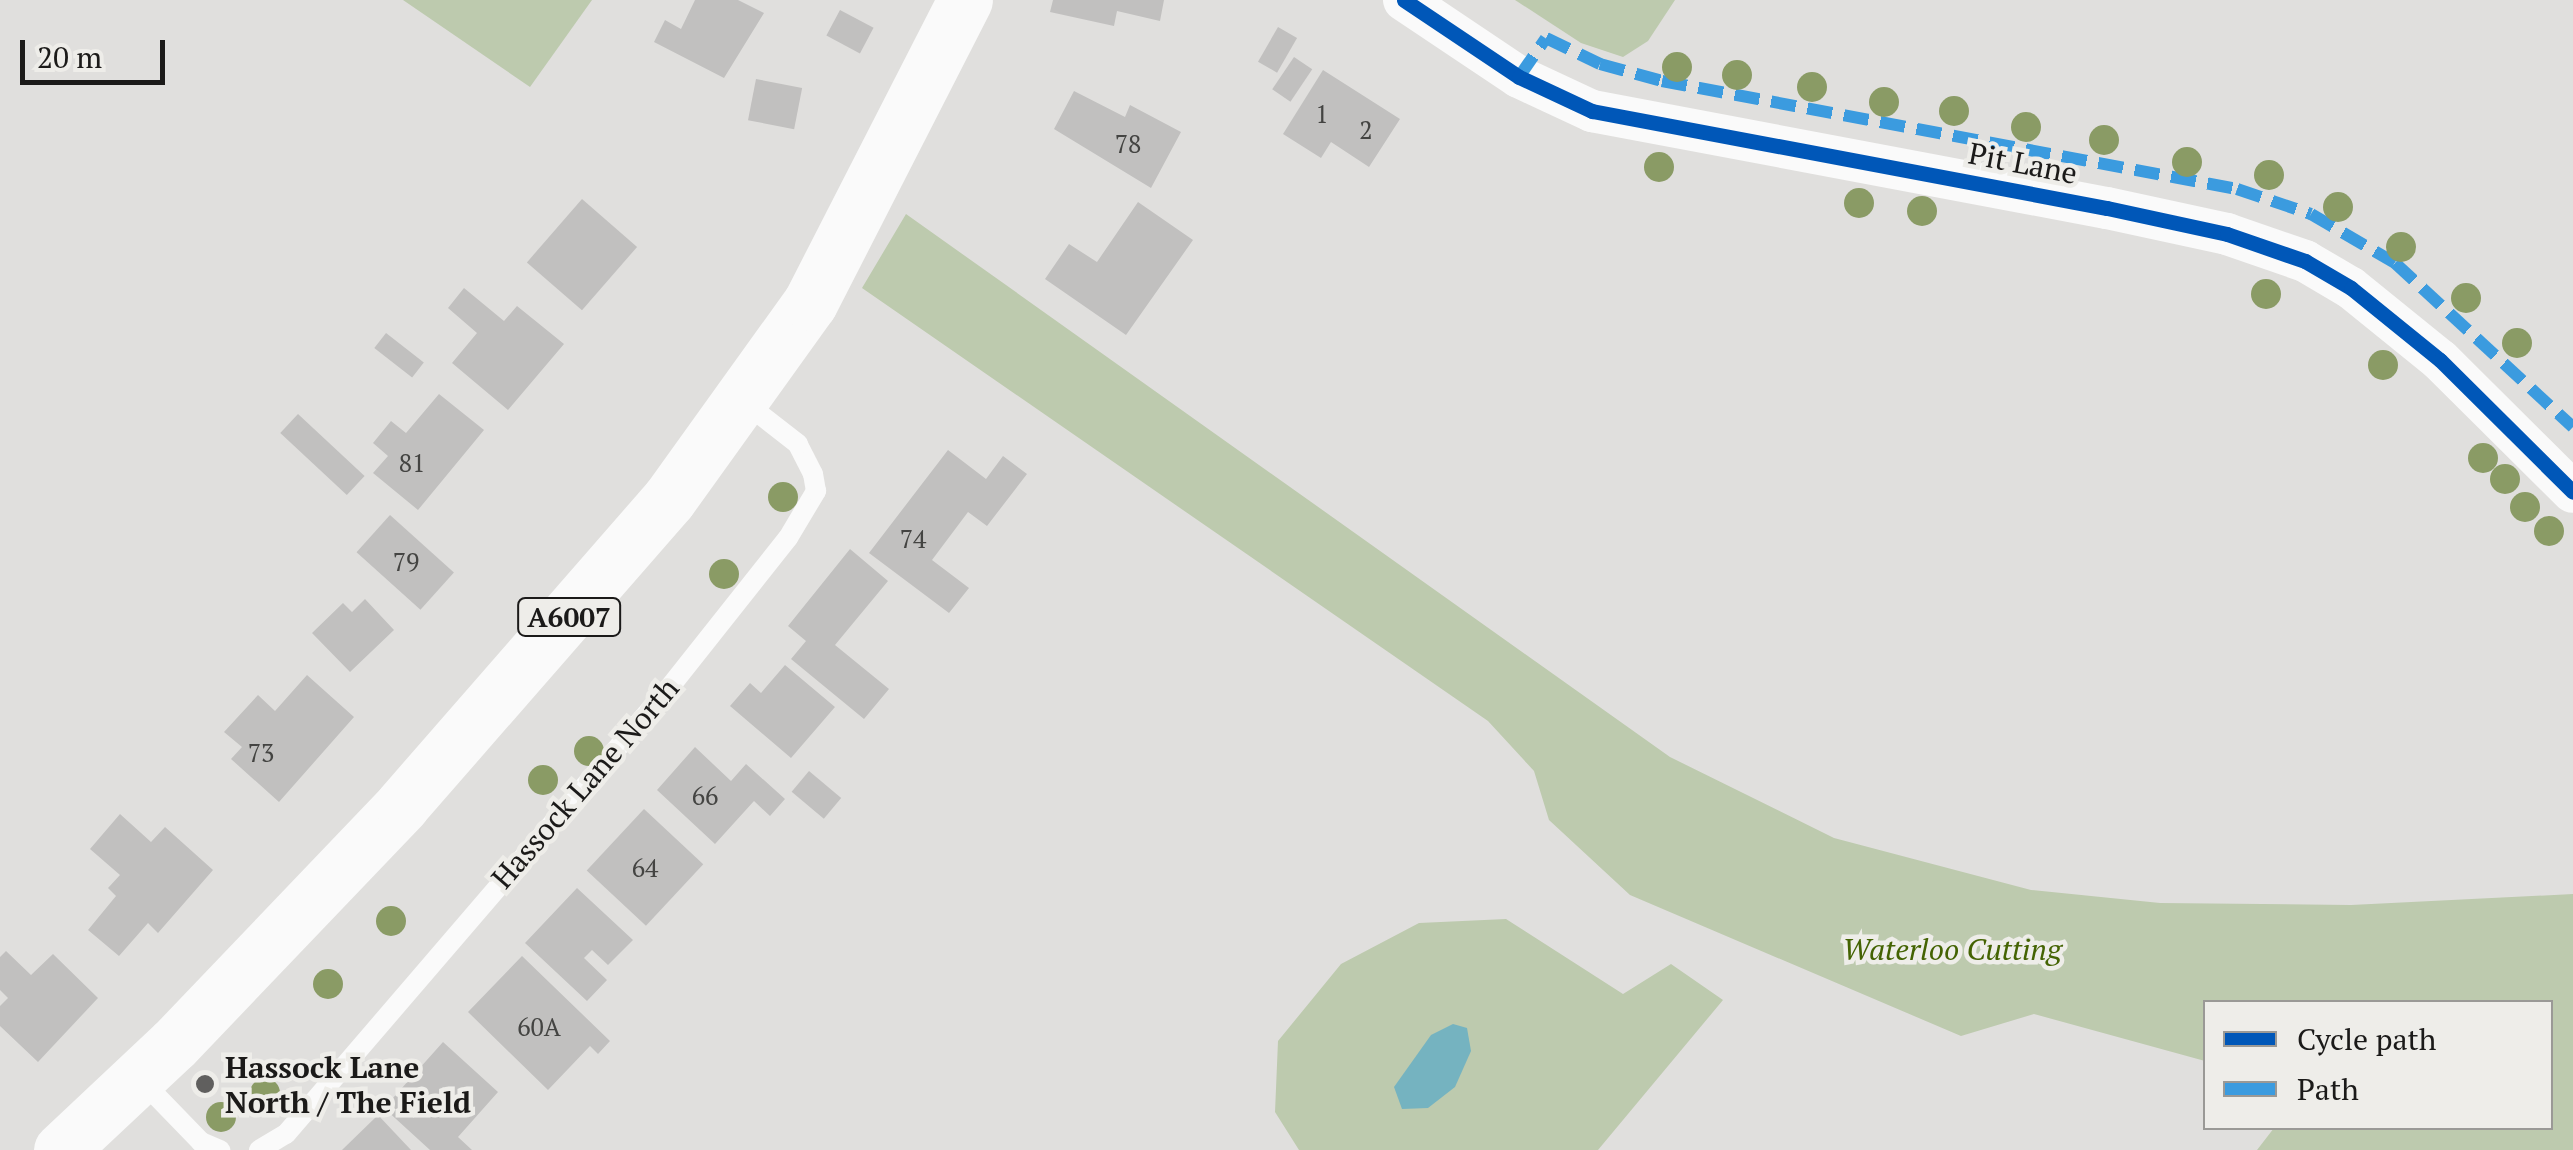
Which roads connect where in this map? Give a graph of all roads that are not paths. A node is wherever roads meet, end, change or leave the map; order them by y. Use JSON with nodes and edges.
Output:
{"nodes":[{"id":1,"x":965,"y":0,"type":"edge"},
{"id":2,"x":1404,"y":0,"type":"edge"},
{"id":3,"x":744,"y":402,"type":"junction"},
{"id":4,"x":2573,"y":492,"type":"edge"},
{"id":5,"x":140,"y":1079,"type":"junction"},
{"id":6,"x":61,"y":1150,"type":"edge"},
{"id":7,"x":220,"y":1150,"type":"edge"},
{"id":8,"x":259,"y":1150,"type":"edge"}],
"edges":[{"from":1,"to":3,"type":"main road","number":"A6007"},
{"from":2,"to":4,"type":"street","name":"Pit Lane"},
{"from":3,"to":5,"type":"main road","number":"A6007"},
{"from":3,"to":8,"type":"lane","name":"Hassock Lane North"},
{"from":5,"to":6,"type":"main road","number":"A6007"},
{"from":5,"to":7,"type":"lane"}]}
